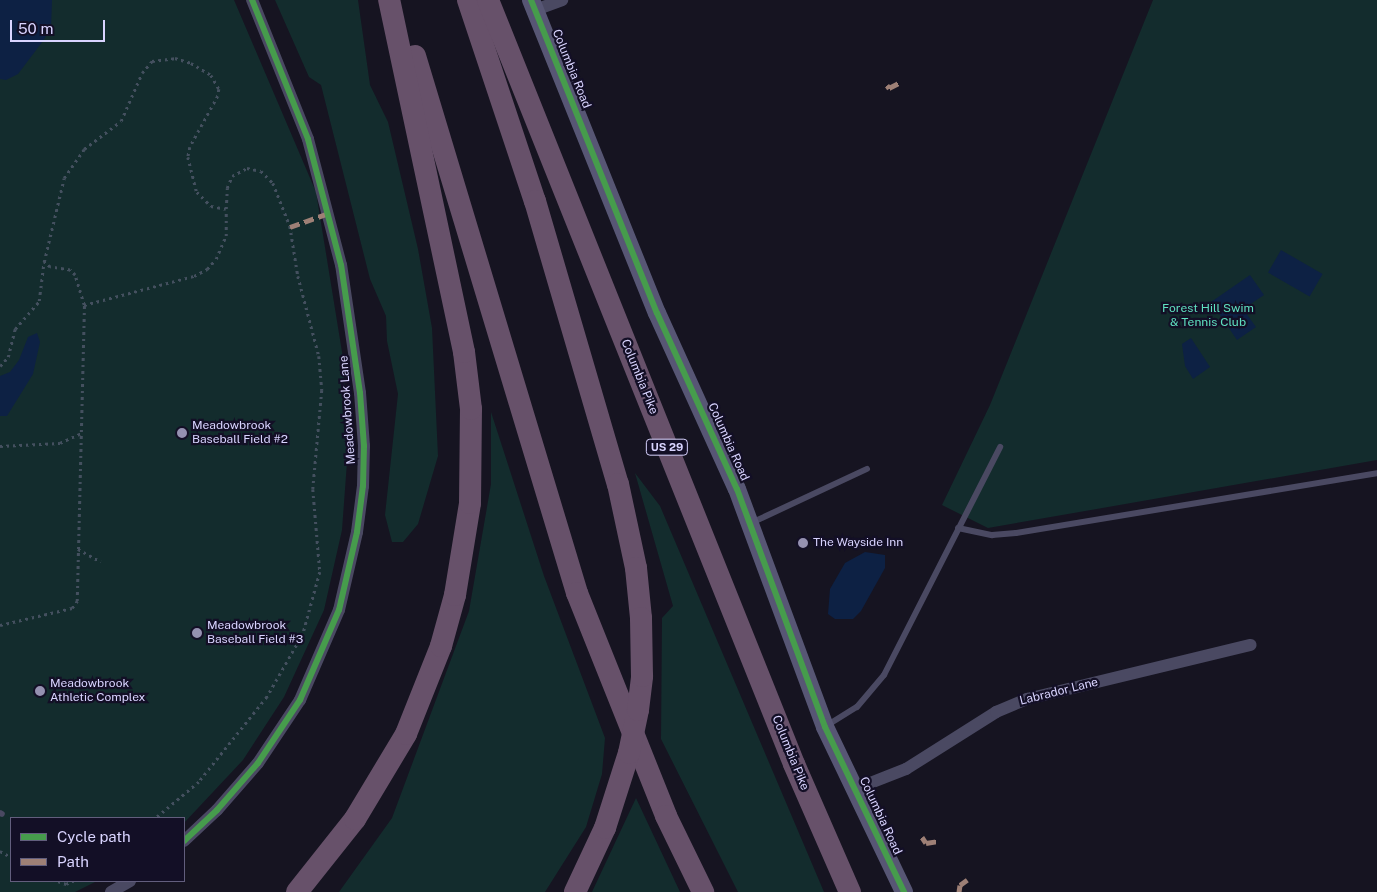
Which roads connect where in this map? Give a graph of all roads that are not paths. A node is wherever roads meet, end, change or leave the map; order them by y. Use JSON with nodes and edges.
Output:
{"nodes":[{"id":1,"x":252,"y":0,"type":"edge"},
{"id":2,"x":389,"y":0,"type":"edge"},
{"id":3,"x":398,"y":0,"type":"edge"},
{"id":4,"x":468,"y":0,"type":"edge"},
{"id":5,"x":488,"y":0,"type":"edge"},
{"id":6,"x":562,"y":0,"type":"edge"},
{"id":7,"x":533,"y":5,"type":"edge"},
{"id":8,"x":1000,"y":446,"type":"dead end"},
{"id":9,"x":867,"y":469,"type":"dead end"},
{"id":10,"x":1377,"y":473,"type":"edge"},
{"id":11,"x":750,"y":523,"type":"junction"},
{"id":12,"x":958,"y":528,"type":"junction"},
{"id":13,"x":1251,"y":645,"type":"dead end"},
{"id":14,"x":825,"y":726,"type":"junction"},
{"id":15,"x":855,"y":788,"type":"junction"},
{"id":16,"x":185,"y":840,"type":"edge"},
{"id":17,"x":128,"y":882,"type":"edge"},
{"id":18,"x":111,"y":892,"type":"edge"},
{"id":19,"x":297,"y":892,"type":"edge"},
{"id":20,"x":575,"y":892,"type":"edge"},
{"id":21,"x":703,"y":892,"type":"edge"},
{"id":22,"x":850,"y":892,"type":"edge"},
{"id":23,"x":904,"y":892,"type":"edge"}],
"edges":[{"from":1,"to":16,"type":"street","name":"Meadowbrook Lane"},
{"from":2,"to":19,"type":"highway"},
{"from":3,"to":21,"type":"highway"},
{"from":4,"to":20,"type":"highway","bridge":true},
{"from":5,"to":22,"type":"highway","name":"Columbia Pike","number":"US 29"},
{"from":6,"to":7,"type":"street"},
{"from":7,"to":11,"type":"street","name":"Columbia Road"},
{"from":8,"to":12,"type":"lane"},
{"from":9,"to":11,"type":"lane"},
{"from":10,"to":12,"type":"lane"},
{"from":11,"to":14,"type":"street","name":"Columbia Road"},
{"from":12,"to":14,"type":"lane"},
{"from":13,"to":15,"type":"street","name":"Labrador Lane"},
{"from":14,"to":15,"type":"street","name":"Columbia Road"},
{"from":15,"to":23,"type":"street","name":"Columbia Road"},
{"from":17,"to":18,"type":"street"}]}
